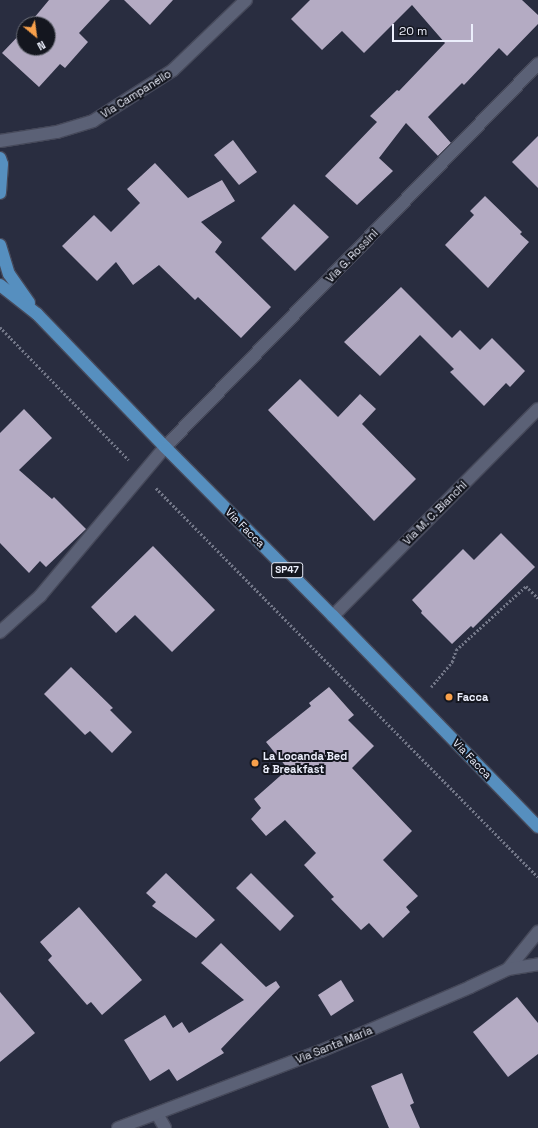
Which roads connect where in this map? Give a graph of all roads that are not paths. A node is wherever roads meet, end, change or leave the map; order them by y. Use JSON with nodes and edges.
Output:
{"nodes":[{"id":1,"x":246,"y":0,"type":"edge"},
{"id":2,"x":538,"y":64,"type":"edge"},
{"id":3,"x":0,"y":141,"type":"edge"},
{"id":4,"x":0,"y":158,"type":"edge"},
{"id":5,"x":0,"y":193,"type":"edge"},
{"id":6,"x":0,"y":245,"type":"edge"},
{"id":7,"x":0,"y":285,"type":"edge"},
{"id":8,"x":37,"y":314,"type":"junction"},
{"id":9,"x":538,"y":409,"type":"edge"},
{"id":10,"x":165,"y":447,"type":"junction"},
{"id":11,"x":333,"y":616,"type":"junction"},
{"id":12,"x":0,"y":632,"type":"edge"},
{"id":13,"x":538,"y":827,"type":"edge"},
{"id":14,"x":538,"y":932,"type":"edge"},
{"id":15,"x":538,"y":964,"type":"edge"},
{"id":16,"x":508,"y":969,"type":"junction"},
{"id":17,"x":157,"y":1114,"type":"junction"},
{"id":18,"x":118,"y":1128,"type":"edge"},
{"id":19,"x":165,"y":1128,"type":"edge"}],
"edges":[{"from":1,"to":3,"type":"street","name":"Via Campanello"},
{"from":2,"to":10,"type":"street","name":"Via G. Rossini"},
{"from":4,"to":5,"type":"main road"},
{"from":6,"to":8,"type":"main road","name":"Via Facca","number":"SP47"},
{"from":7,"to":8,"type":"main road","name":"Via Facca","number":"SP47"},
{"from":8,"to":10,"type":"main road","name":"Via Facca","number":"SP47"},
{"from":9,"to":11,"type":"street","name":"Via M. C. Bianchi"},
{"from":10,"to":11,"type":"main road","name":"Via Facca","number":"SP47"},
{"from":10,"to":12,"type":"street","name":"Via G. Rossini"},
{"from":11,"to":13,"type":"main road","name":"Via Facca","number":"SP47"},
{"from":14,"to":16,"type":"street","name":"Via Santa Maria"},
{"from":15,"to":16,"type":"street","name":"Via Santa Maria"},
{"from":16,"to":17,"type":"street","name":"Via Santa Maria"},
{"from":17,"to":18,"type":"street","name":"Via Santa Maria"},
{"from":17,"to":19,"type":"street"}]}
